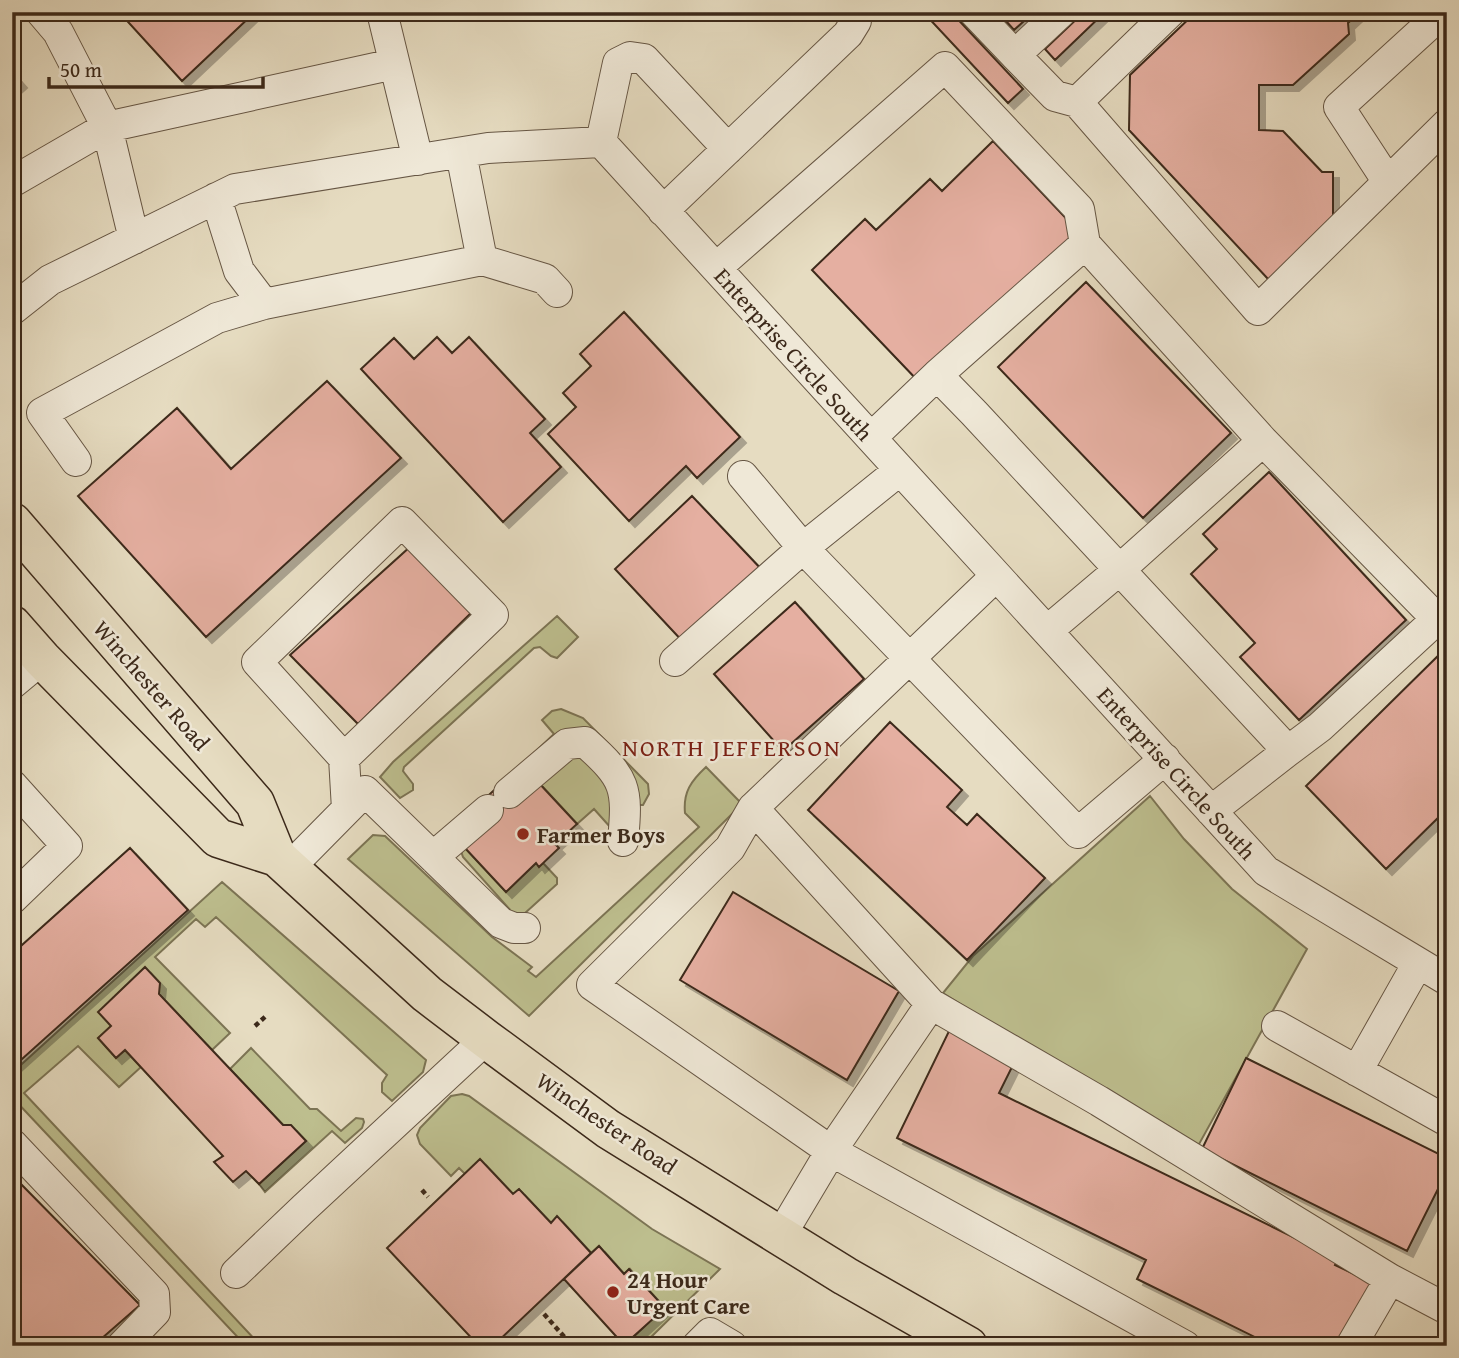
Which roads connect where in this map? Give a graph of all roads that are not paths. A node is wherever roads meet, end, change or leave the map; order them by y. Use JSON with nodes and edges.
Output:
{"nodes":[{"id":1,"x":41,"y":12,"type":"edge"},
{"id":2,"x":382,"y":12,"type":"edge"},
{"id":3,"x":855,"y":12,"type":"edge"},
{"id":4,"x":974,"y":12,"type":"edge"},
{"id":5,"x":1061,"y":12,"type":"edge"},
{"id":6,"x":1170,"y":12,"type":"edge"},
{"id":7,"x":1443,"y":12,"type":"edge"},
{"id":8,"x":1015,"y":55,"type":"junction"},
{"id":9,"x":394,"y":64,"type":"junction"},
{"id":10,"x":1077,"y":102,"type":"junction"},
{"id":11,"x":1447,"y":124,"type":"edge"},
{"id":12,"x":107,"y":127,"type":"junction"},
{"id":13,"x":601,"y":142,"type":"junction"},
{"id":14,"x":728,"y":149,"type":"junction"},
{"id":15,"x":461,"y":153,"type":"junction"},
{"id":16,"x":418,"y":160,"type":"junction"},
{"id":17,"x":12,"y":182,"type":"edge"},
{"id":18,"x":1388,"y":182,"type":"junction"},
{"id":19,"x":216,"y":198,"type":"junction"},
{"id":20,"x":663,"y":211,"type":"junction"},
{"id":21,"x":134,"y":239,"type":"junction"},
{"id":22,"x":1085,"y":244,"type":"junction"},
{"id":23,"x":482,"y":260,"type":"junction"},
{"id":24,"x":716,"y":268,"type":"junction"},
{"id":25,"x":557,"y":292,"type":"dead end"},
{"id":26,"x":264,"y":304,"type":"junction"},
{"id":27,"x":12,"y":310,"type":"edge"},
{"id":28,"x":936,"y":375,"type":"junction"},
{"id":29,"x":871,"y":438,"type":"junction"},
{"id":30,"x":1263,"y":440,"type":"junction"},
{"id":31,"x":76,"y":461,"type":"dead end"},
{"id":32,"x":900,"y":470,"type":"junction"},
{"id":33,"x":743,"y":476,"type":"dead end"},
{"id":34,"x":12,"y":522,"type":"edge"},
{"id":35,"x":803,"y":548,"type":"junction"},
{"id":36,"x":1118,"y":570,"type":"junction"},
{"id":37,"x":996,"y":576,"type":"junction"},
{"id":38,"x":12,"y":625,"type":"edge"},
{"id":39,"x":1046,"y":631,"type":"junction"},
{"id":40,"x":42,"y":659,"type":"junction"},
{"id":41,"x":909,"y":659,"type":"junction"},
{"id":42,"x":675,"y":661,"type":"dead end"},
{"id":43,"x":12,"y":684,"type":"edge"},
{"id":44,"x":1288,"y":751,"type":"junction"},
{"id":45,"x":344,"y":758,"type":"junction"},
{"id":46,"x":1165,"y":759,"type":"junction"},
{"id":47,"x":12,"y":785,"type":"edge"},
{"id":48,"x":754,"y":808,"type":"junction"},
{"id":49,"x":347,"y":809,"type":"junction"},
{"id":50,"x":1212,"y":811,"type":"junction"},
{"id":51,"x":623,"y":841,"type":"dead end"},
{"id":52,"x":433,"y":858,"type":"junction"},
{"id":53,"x":283,"y":863,"type":"junction"},
{"id":54,"x":12,"y":899,"type":"edge"},
{"id":55,"x":525,"y":928,"type":"dead end"},
{"id":56,"x":1418,"y":963,"type":"junction"},
{"id":57,"x":1447,"y":980,"type":"edge"},
{"id":58,"x":931,"y":1004,"type":"junction"},
{"id":59,"x":1277,"y":1026,"type":"dead end"},
{"id":60,"x":486,"y":1039,"type":"junction"},
{"id":61,"x":1357,"y":1071,"type":"junction"},
{"id":62,"x":1447,"y":1121,"type":"edge"},
{"id":63,"x":12,"y":1144,"type":"edge"},
{"id":64,"x":831,"y":1152,"type":"junction"},
{"id":65,"x":781,"y":1235,"type":"junction"},
{"id":66,"x":236,"y":1273,"type":"dead end"},
{"id":67,"x":1390,"y":1279,"type":"junction"},
{"id":68,"x":1447,"y":1309,"type":"edge"},
{"id":69,"x":122,"y":1346,"type":"edge"},
{"id":70,"x":697,"y":1346,"type":"edge"},
{"id":71,"x":732,"y":1346,"type":"edge"},
{"id":72,"x":968,"y":1346,"type":"edge"},
{"id":73,"x":1185,"y":1346,"type":"edge"},
{"id":74,"x":1351,"y":1346,"type":"edge"}],
"edges":[{"from":1,"to":12,"type":"street"},
{"from":2,"to":9,"type":"street"},
{"from":3,"to":14,"type":"street"},
{"from":4,"to":8,"type":"street"},
{"from":5,"to":8,"type":"street"},
{"from":6,"to":10,"type":"street"},
{"from":7,"to":18,"type":"street"},
{"from":8,"to":10,"type":"street"},
{"from":9,"to":12,"type":"street"},
{"from":9,"to":16,"type":"street"},
{"from":10,"to":18,"type":"street"},
{"from":11,"to":18,"type":"street"},
{"from":12,"to":17,"type":"street"},
{"from":12,"to":21,"type":"street"},
{"from":13,"to":14,"type":"street"},
{"from":13,"to":15,"type":"street"},
{"from":13,"to":20,"type":"street","name":"Enterprise Circle South"},
{"from":14,"to":20,"type":"street"},
{"from":15,"to":16,"type":"street"},
{"from":15,"to":23,"type":"street"},
{"from":16,"to":19,"type":"street"},
{"from":19,"to":21,"type":"street"},
{"from":19,"to":26,"type":"street"},
{"from":20,"to":24,"type":"street","name":"Enterprise Circle South"},
{"from":21,"to":27,"type":"street"},
{"from":22,"to":24,"type":"street"},
{"from":22,"to":28,"type":"street"},
{"from":22,"to":30,"type":"street"},
{"from":23,"to":25,"type":"street"},
{"from":23,"to":26,"type":"street"},
{"from":24,"to":29,"type":"street","name":"Enterprise Circle South"},
{"from":26,"to":31,"type":"street"},
{"from":28,"to":29,"type":"street"},
{"from":28,"to":36,"type":"street"},
{"from":29,"to":32,"type":"street","name":"Enterprise Circle South"},
{"from":30,"to":36,"type":"street"},
{"from":30,"to":44,"type":"street"},
{"from":32,"to":35,"type":"street"},
{"from":32,"to":37,"type":"street","name":"Enterprise Circle South"},
{"from":33,"to":35,"type":"street"},
{"from":34,"to":53,"type":"main road","name":"Winchester Road"},
{"from":35,"to":41,"type":"street"},
{"from":35,"to":42,"type":"street"},
{"from":36,"to":39,"type":"street"},
{"from":36,"to":44,"type":"street"},
{"from":37,"to":39,"type":"street","name":"Enterprise Circle South"},
{"from":37,"to":41,"type":"street"},
{"from":38,"to":40,"type":"main road","name":"Winchester Road"},
{"from":39,"to":46,"type":"street","name":"Enterprise Circle South"},
{"from":40,"to":43,"type":"street"},
{"from":40,"to":53,"type":"main road","name":"Winchester Road"},
{"from":41,"to":46,"type":"street"},
{"from":41,"to":48,"type":"street"},
{"from":44,"to":50,"type":"street"},
{"from":45,"to":45,"type":"street"},
{"from":45,"to":49,"type":"street"},
{"from":46,"to":50,"type":"street","name":"Enterprise Circle South"},
{"from":47,"to":54,"type":"street"},
{"from":48,"to":58,"type":"street"},
{"from":48,"to":64,"type":"street"},
{"from":49,"to":52,"type":"street"},
{"from":49,"to":53,"type":"street"},
{"from":50,"to":56,"type":"street","name":"Enterprise Circle South"},
{"from":51,"to":52,"type":"street"},
{"from":52,"to":55,"type":"street"},
{"from":53,"to":60,"type":"main road","name":"Winchester Road"},
{"from":56,"to":57,"type":"street","name":"Enterprise Circle South"},
{"from":56,"to":61,"type":"street"},
{"from":58,"to":64,"type":"street"},
{"from":58,"to":67,"type":"street"},
{"from":59,"to":61,"type":"street"},
{"from":60,"to":65,"type":"main road","name":"Winchester Road"},
{"from":60,"to":66,"type":"street"},
{"from":61,"to":62,"type":"street"},
{"from":63,"to":69,"type":"street"},
{"from":64,"to":65,"type":"street"},
{"from":64,"to":73,"type":"street"},
{"from":65,"to":72,"type":"main road","name":"Winchester Road"},
{"from":67,"to":68,"type":"street"},
{"from":67,"to":74,"type":"street"},
{"from":70,"to":71,"type":"street"}]}
